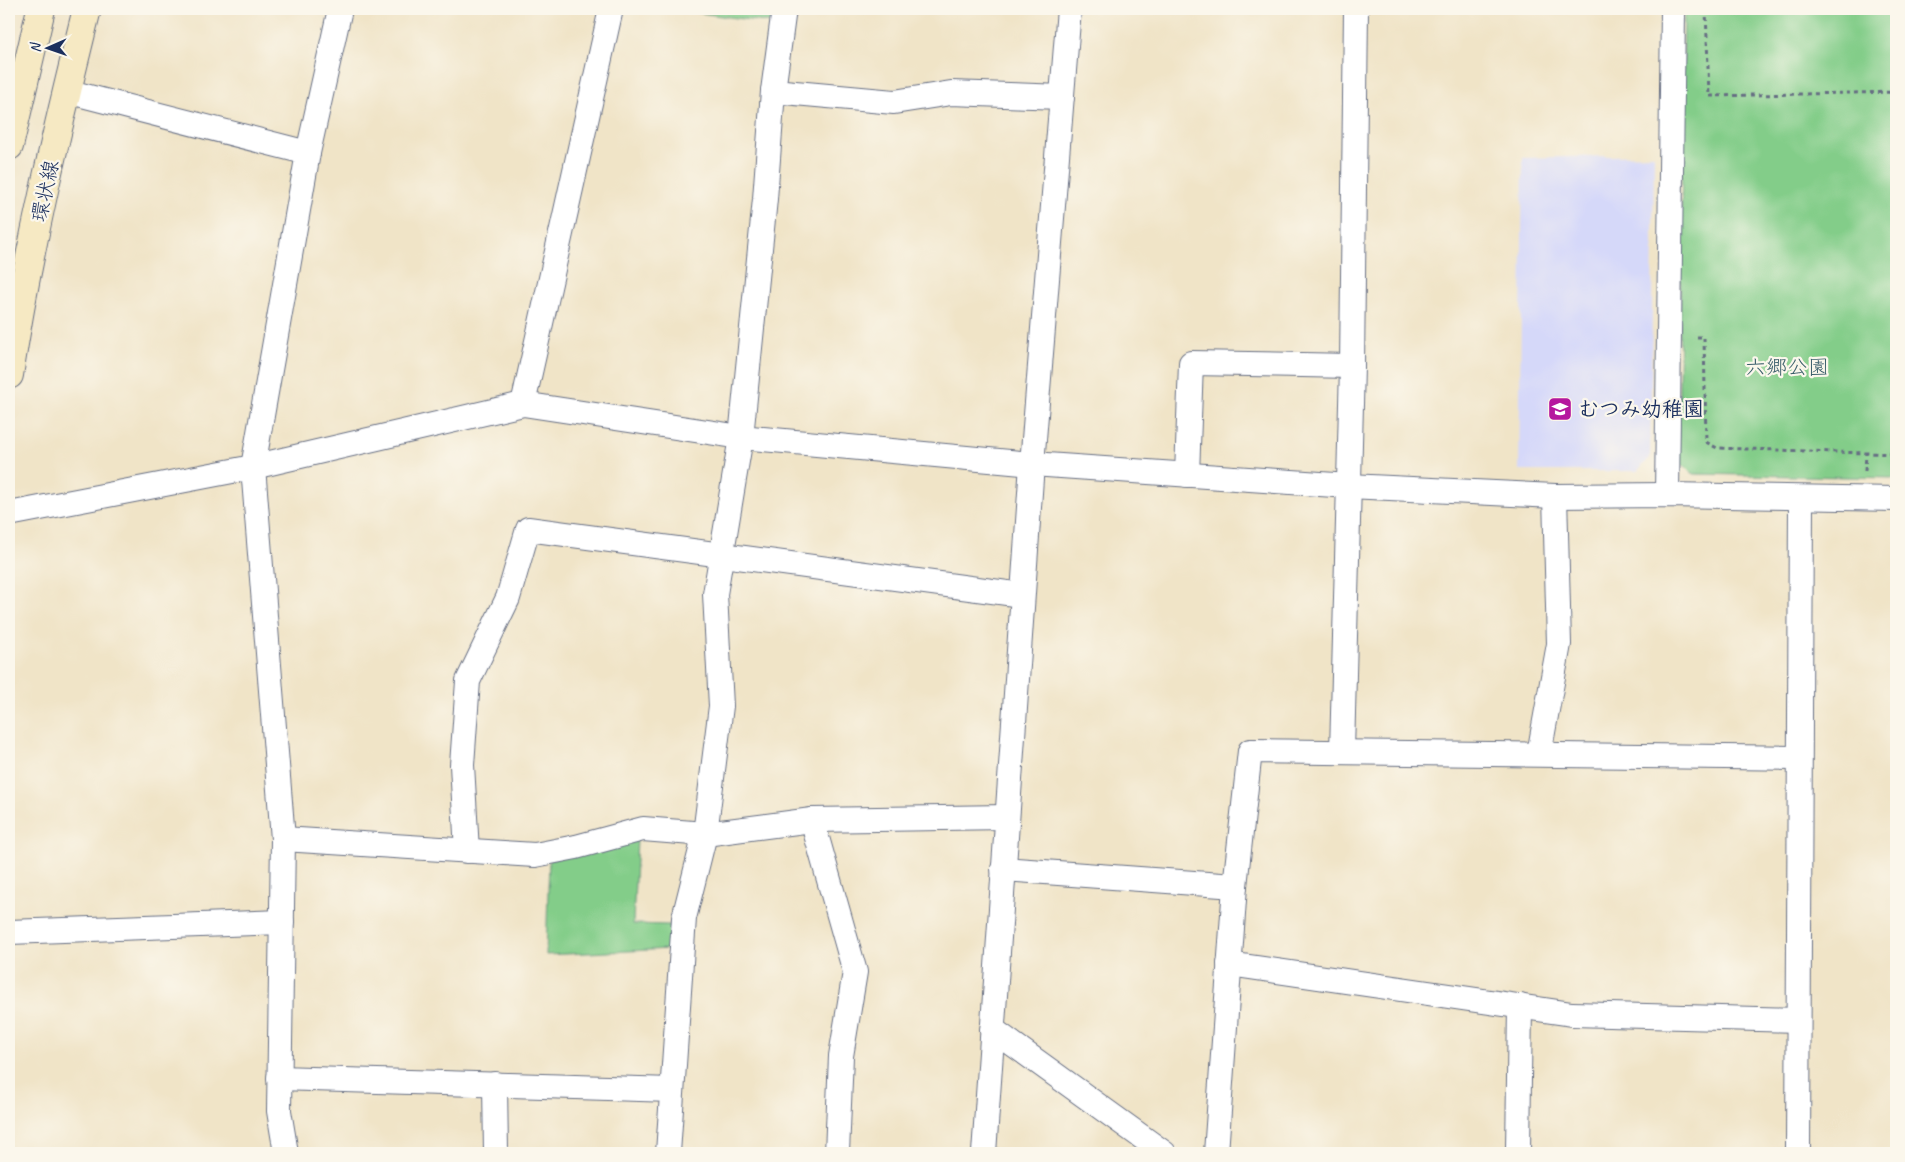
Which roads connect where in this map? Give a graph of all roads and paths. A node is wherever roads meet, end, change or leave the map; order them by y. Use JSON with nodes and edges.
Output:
{"nodes":[{"id":1,"x":41,"y":9,"type":"edge"},
{"id":2,"x":87,"y":9,"type":"edge"},
{"id":3,"x":340,"y":9,"type":"edge"},
{"id":4,"x":611,"y":9,"type":"edge"},
{"id":5,"x":784,"y":9,"type":"edge"},
{"id":6,"x":1069,"y":9,"type":"edge"},
{"id":7,"x":1356,"y":9,"type":"edge"},
{"id":8,"x":1673,"y":9,"type":"edge"},
{"id":9,"x":1706,"y":9,"type":"edge"},
{"id":10,"x":773,"y":90,"type":"junction"},
{"id":11,"x":66,"y":92,"type":"junction"},
{"id":12,"x":1896,"y":92,"type":"edge"},
{"id":13,"x":1062,"y":97,"type":"junction"},
{"id":14,"x":9,"y":146,"type":"edge"},
{"id":15,"x":308,"y":153,"type":"junction"},
{"id":16,"x":1669,"y":338,"type":"junction"},
{"id":17,"x":1352,"y":366,"type":"junction"},
{"id":18,"x":9,"y":375,"type":"edge"},
{"id":19,"x":523,"y":404,"type":"junction"},
{"id":20,"x":741,"y":437,"type":"junction"},
{"id":21,"x":1896,"y":454,"type":"edge"},
{"id":22,"x":1032,"y":464,"type":"junction"},
{"id":23,"x":254,"y":467,"type":"junction"},
{"id":24,"x":1187,"y":475,"type":"junction"},
{"id":25,"x":1349,"y":486,"type":"junction"},
{"id":26,"x":1667,"y":494,"type":"junction"},
{"id":27,"x":1555,"y":496,"type":"junction"},
{"id":28,"x":1801,"y":498,"type":"junction"},
{"id":29,"x":1896,"y":499,"type":"edge"},
{"id":30,"x":9,"y":514,"type":"edge"},
{"id":31,"x":722,"y":554,"type":"junction"},
{"id":32,"x":1022,"y":595,"type":"junction"},
{"id":33,"x":1342,"y":752,"type":"junction"},
{"id":34,"x":1539,"y":754,"type":"junction"},
{"id":35,"x":1798,"y":758,"type":"junction"},
{"id":36,"x":1007,"y":817,"type":"junction"},
{"id":37,"x":812,"y":820,"type":"junction"},
{"id":38,"x":705,"y":834,"type":"junction"},
{"id":39,"x":283,"y":839,"type":"junction"},
{"id":40,"x":467,"y":851,"type":"junction"},
{"id":41,"x":1003,"y":869,"type":"junction"},
{"id":42,"x":1235,"y":886,"type":"junction"},
{"id":43,"x":282,"y":922,"type":"junction"},
{"id":44,"x":9,"y":932,"type":"edge"},
{"id":45,"x":1229,"y":964,"type":"junction"},
{"id":46,"x":1520,"y":1006,"type":"junction"},
{"id":47,"x":1798,"y":1020,"type":"junction"},
{"id":48,"x":992,"y":1029,"type":"junction"},
{"id":49,"x":279,"y":1078,"type":"junction"},
{"id":50,"x":494,"y":1084,"type":"junction"},
{"id":51,"x":672,"y":1090,"type":"junction"},
{"id":52,"x":1518,"y":1151,"type":"dead end"},
{"id":53,"x":286,"y":1153,"type":"edge"},
{"id":54,"x":496,"y":1153,"type":"edge"},
{"id":55,"x":668,"y":1153,"type":"edge"},
{"id":56,"x":836,"y":1153,"type":"edge"},
{"id":57,"x":984,"y":1153,"type":"edge"},
{"id":58,"x":1164,"y":1153,"type":"edge"},
{"id":59,"x":1216,"y":1153,"type":"edge"},
{"id":60,"x":1798,"y":1153,"type":"edge"}],
"edges":[{"from":1,"to":14,"type":"street"},
{"from":2,"to":11,"type":"street","name":"環状線"},
{"from":3,"to":15,"type":"street"},
{"from":4,"to":19,"type":"street"},
{"from":5,"to":10,"type":"street"},
{"from":6,"to":13,"type":"street"},
{"from":7,"to":17,"type":"street"},
{"from":8,"to":16,"type":"street"},
{"from":9,"to":12,"type":"path"},
{"from":10,"to":13,"type":"street"},
{"from":10,"to":20,"type":"street"},
{"from":11,"to":15,"type":"street"},
{"from":11,"to":18,"type":"street","name":"環状線"},
{"from":13,"to":22,"type":"street"},
{"from":15,"to":23,"type":"street"},
{"from":16,"to":21,"type":"path"},
{"from":16,"to":26,"type":"street"},
{"from":17,"to":24,"type":"street"},
{"from":17,"to":25,"type":"street"},
{"from":19,"to":20,"type":"street"},
{"from":19,"to":23,"type":"street"},
{"from":20,"to":22,"type":"street"},
{"from":20,"to":31,"type":"street"},
{"from":22,"to":24,"type":"street"},
{"from":22,"to":32,"type":"street"},
{"from":23,"to":30,"type":"street"},
{"from":23,"to":39,"type":"street"},
{"from":24,"to":25,"type":"street"},
{"from":25,"to":27,"type":"street"},
{"from":25,"to":33,"type":"street"},
{"from":26,"to":27,"type":"street"},
{"from":26,"to":28,"type":"street"},
{"from":27,"to":34,"type":"street"},
{"from":28,"to":29,"type":"street"},
{"from":28,"to":35,"type":"street"},
{"from":31,"to":32,"type":"street"},
{"from":31,"to":38,"type":"street"},
{"from":31,"to":40,"type":"street"},
{"from":32,"to":36,"type":"street"},
{"from":33,"to":34,"type":"street"},
{"from":33,"to":42,"type":"street"},
{"from":34,"to":35,"type":"street"},
{"from":35,"to":47,"type":"street"},
{"from":36,"to":37,"type":"street"},
{"from":36,"to":41,"type":"street"},
{"from":37,"to":38,"type":"street"},
{"from":37,"to":56,"type":"street"},
{"from":38,"to":40,"type":"street"},
{"from":38,"to":51,"type":"street"},
{"from":39,"to":40,"type":"street"},
{"from":39,"to":43,"type":"street"},
{"from":41,"to":42,"type":"street"},
{"from":41,"to":48,"type":"street"},
{"from":42,"to":45,"type":"street"},
{"from":43,"to":44,"type":"street"},
{"from":43,"to":49,"type":"street"},
{"from":45,"to":46,"type":"street"},
{"from":45,"to":59,"type":"street"},
{"from":46,"to":47,"type":"street"},
{"from":46,"to":52,"type":"street"},
{"from":47,"to":60,"type":"street"},
{"from":48,"to":57,"type":"street"},
{"from":48,"to":58,"type":"street"},
{"from":49,"to":50,"type":"street"},
{"from":49,"to":53,"type":"street"},
{"from":50,"to":51,"type":"street"},
{"from":50,"to":54,"type":"street"},
{"from":51,"to":55,"type":"street"}]}
